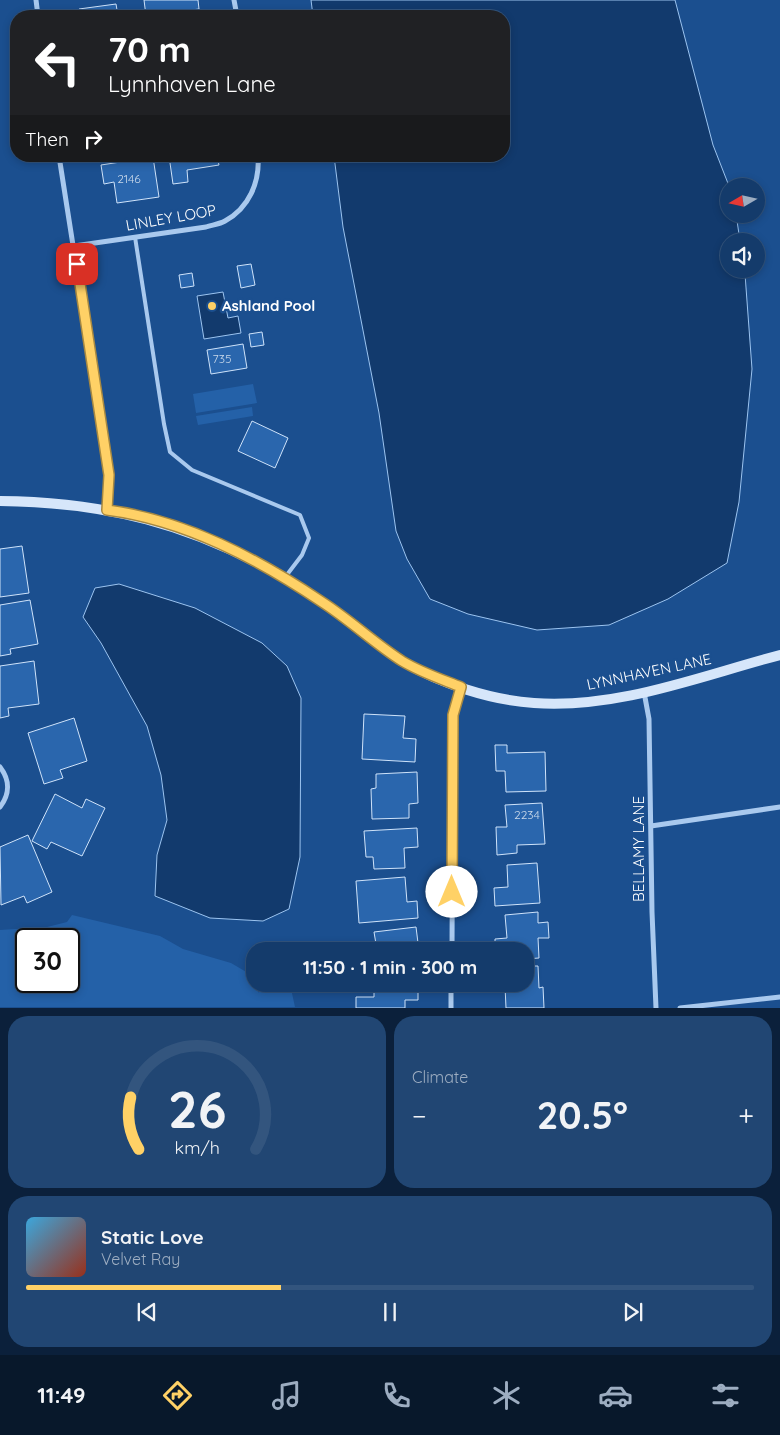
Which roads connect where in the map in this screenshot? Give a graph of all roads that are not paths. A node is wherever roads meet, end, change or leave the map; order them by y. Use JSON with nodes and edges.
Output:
{"nodes":[{"id":1,"x":60,"y":162,"type":"edge"},
{"id":2,"x":258,"y":162,"type":"edge"},
{"id":3,"x":135,"y":237,"type":"junction"},
{"id":4,"x":74,"y":246,"type":"junction"},
{"id":5,"x":0,"y":501,"type":"edge"},
{"id":6,"x":107,"y":510,"type":"junction"},
{"id":7,"x":284,"y":578,"type":"junction"},
{"id":8,"x":780,"y":655,"type":"edge"},
{"id":9,"x":461,"y":687,"type":"junction"},
{"id":10,"x":644,"y":692,"type":"junction"},
{"id":11,"x":0,"y":767,"type":"edge"},
{"id":12,"x":0,"y":807,"type":"edge"},
{"id":13,"x":780,"y":807,"type":"edge"},
{"id":14,"x":651,"y":826,"type":"junction"},
{"id":15,"x":452,"y":942,"type":"edge"},
{"id":16,"x":451,"y":992,"type":"edge"},
{"id":17,"x":780,"y":997,"type":"edge"},
{"id":18,"x":451,"y":1008,"type":"edge"},
{"id":19,"x":656,"y":1008,"type":"edge"},
{"id":20,"x":680,"y":1008,"type":"edge"}],
"edges":[{"from":1,"to":4,"type":"street"},
{"from":2,"to":3,"type":"street","name":"LINLEY LOOP"},
{"from":3,"to":4,"type":"street","name":"LINLEY LOOP"},
{"from":3,"to":7,"type":"lane"},
{"from":4,"to":6,"type":"street"},
{"from":5,"to":6,"type":"street","name":"LYNNHAVEN LANE"},
{"from":6,"to":7,"type":"street","name":"LYNNHAVEN LANE"},
{"from":7,"to":9,"type":"street","name":"LYNNHAVEN LANE"},
{"from":8,"to":10,"type":"street","name":"LYNNHAVEN LANE"},
{"from":9,"to":10,"type":"street","name":"LYNNHAVEN LANE"},
{"from":9,"to":15,"type":"street"},
{"from":10,"to":14,"type":"street","name":"BELLAMY LANE"},
{"from":11,"to":12,"type":"street"},
{"from":13,"to":14,"type":"street"},
{"from":14,"to":19,"type":"street","name":"BELLAMY LANE"},
{"from":16,"to":18,"type":"street"},
{"from":17,"to":20,"type":"street"}]}
